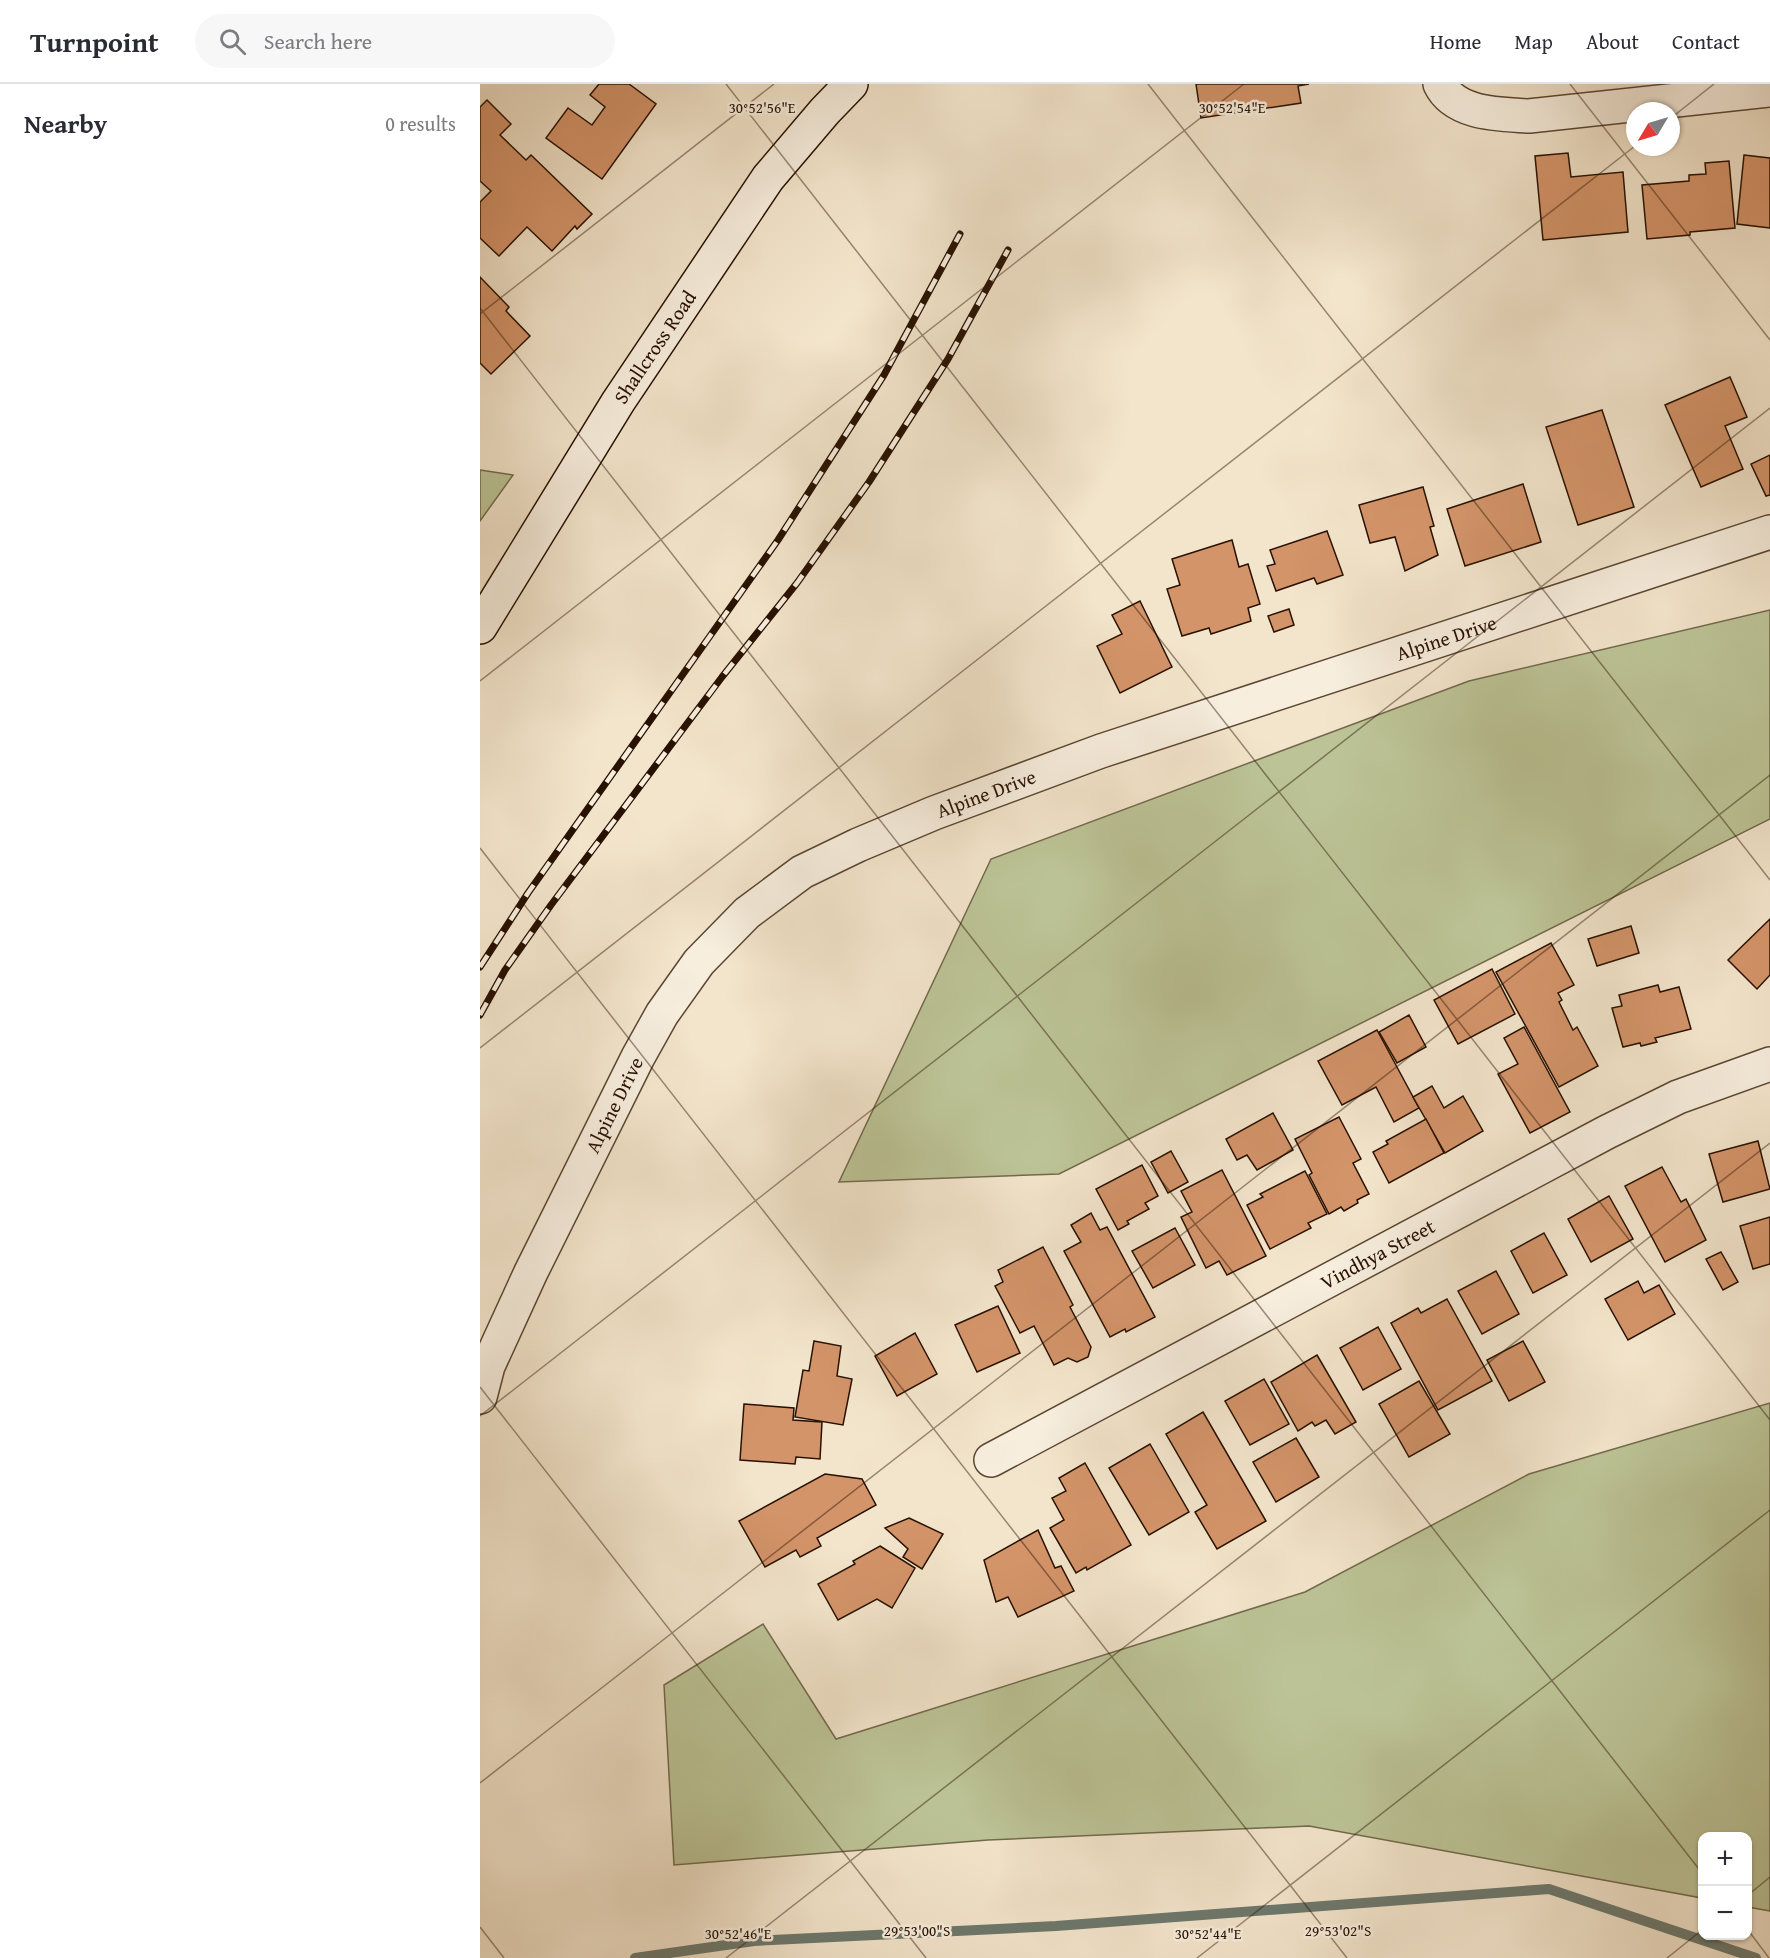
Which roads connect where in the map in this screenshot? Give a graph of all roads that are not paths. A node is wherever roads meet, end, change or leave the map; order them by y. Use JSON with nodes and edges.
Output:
{"nodes":[{"id":1,"x":851,"y":84,"type":"edge"},
{"id":2,"x":1440,"y":84,"type":"edge"},
{"id":3,"x":1770,"y":90,"type":"edge"},
{"id":4,"x":1770,"y":532,"type":"edge"},
{"id":5,"x":480,"y":627,"type":"edge"},
{"id":6,"x":1770,"y":1064,"type":"edge"},
{"id":7,"x":480,"y":1397,"type":"edge"},
{"id":8,"x":991,"y":1460,"type":"dead end"}],
"edges":[{"from":1,"to":5,"type":"street","name":"Shallcross Road"},
{"from":2,"to":3,"type":"street"},
{"from":4,"to":7,"type":"street","name":"Alpine Drive"},
{"from":6,"to":8,"type":"street","name":"Vindhya Street"}]}
